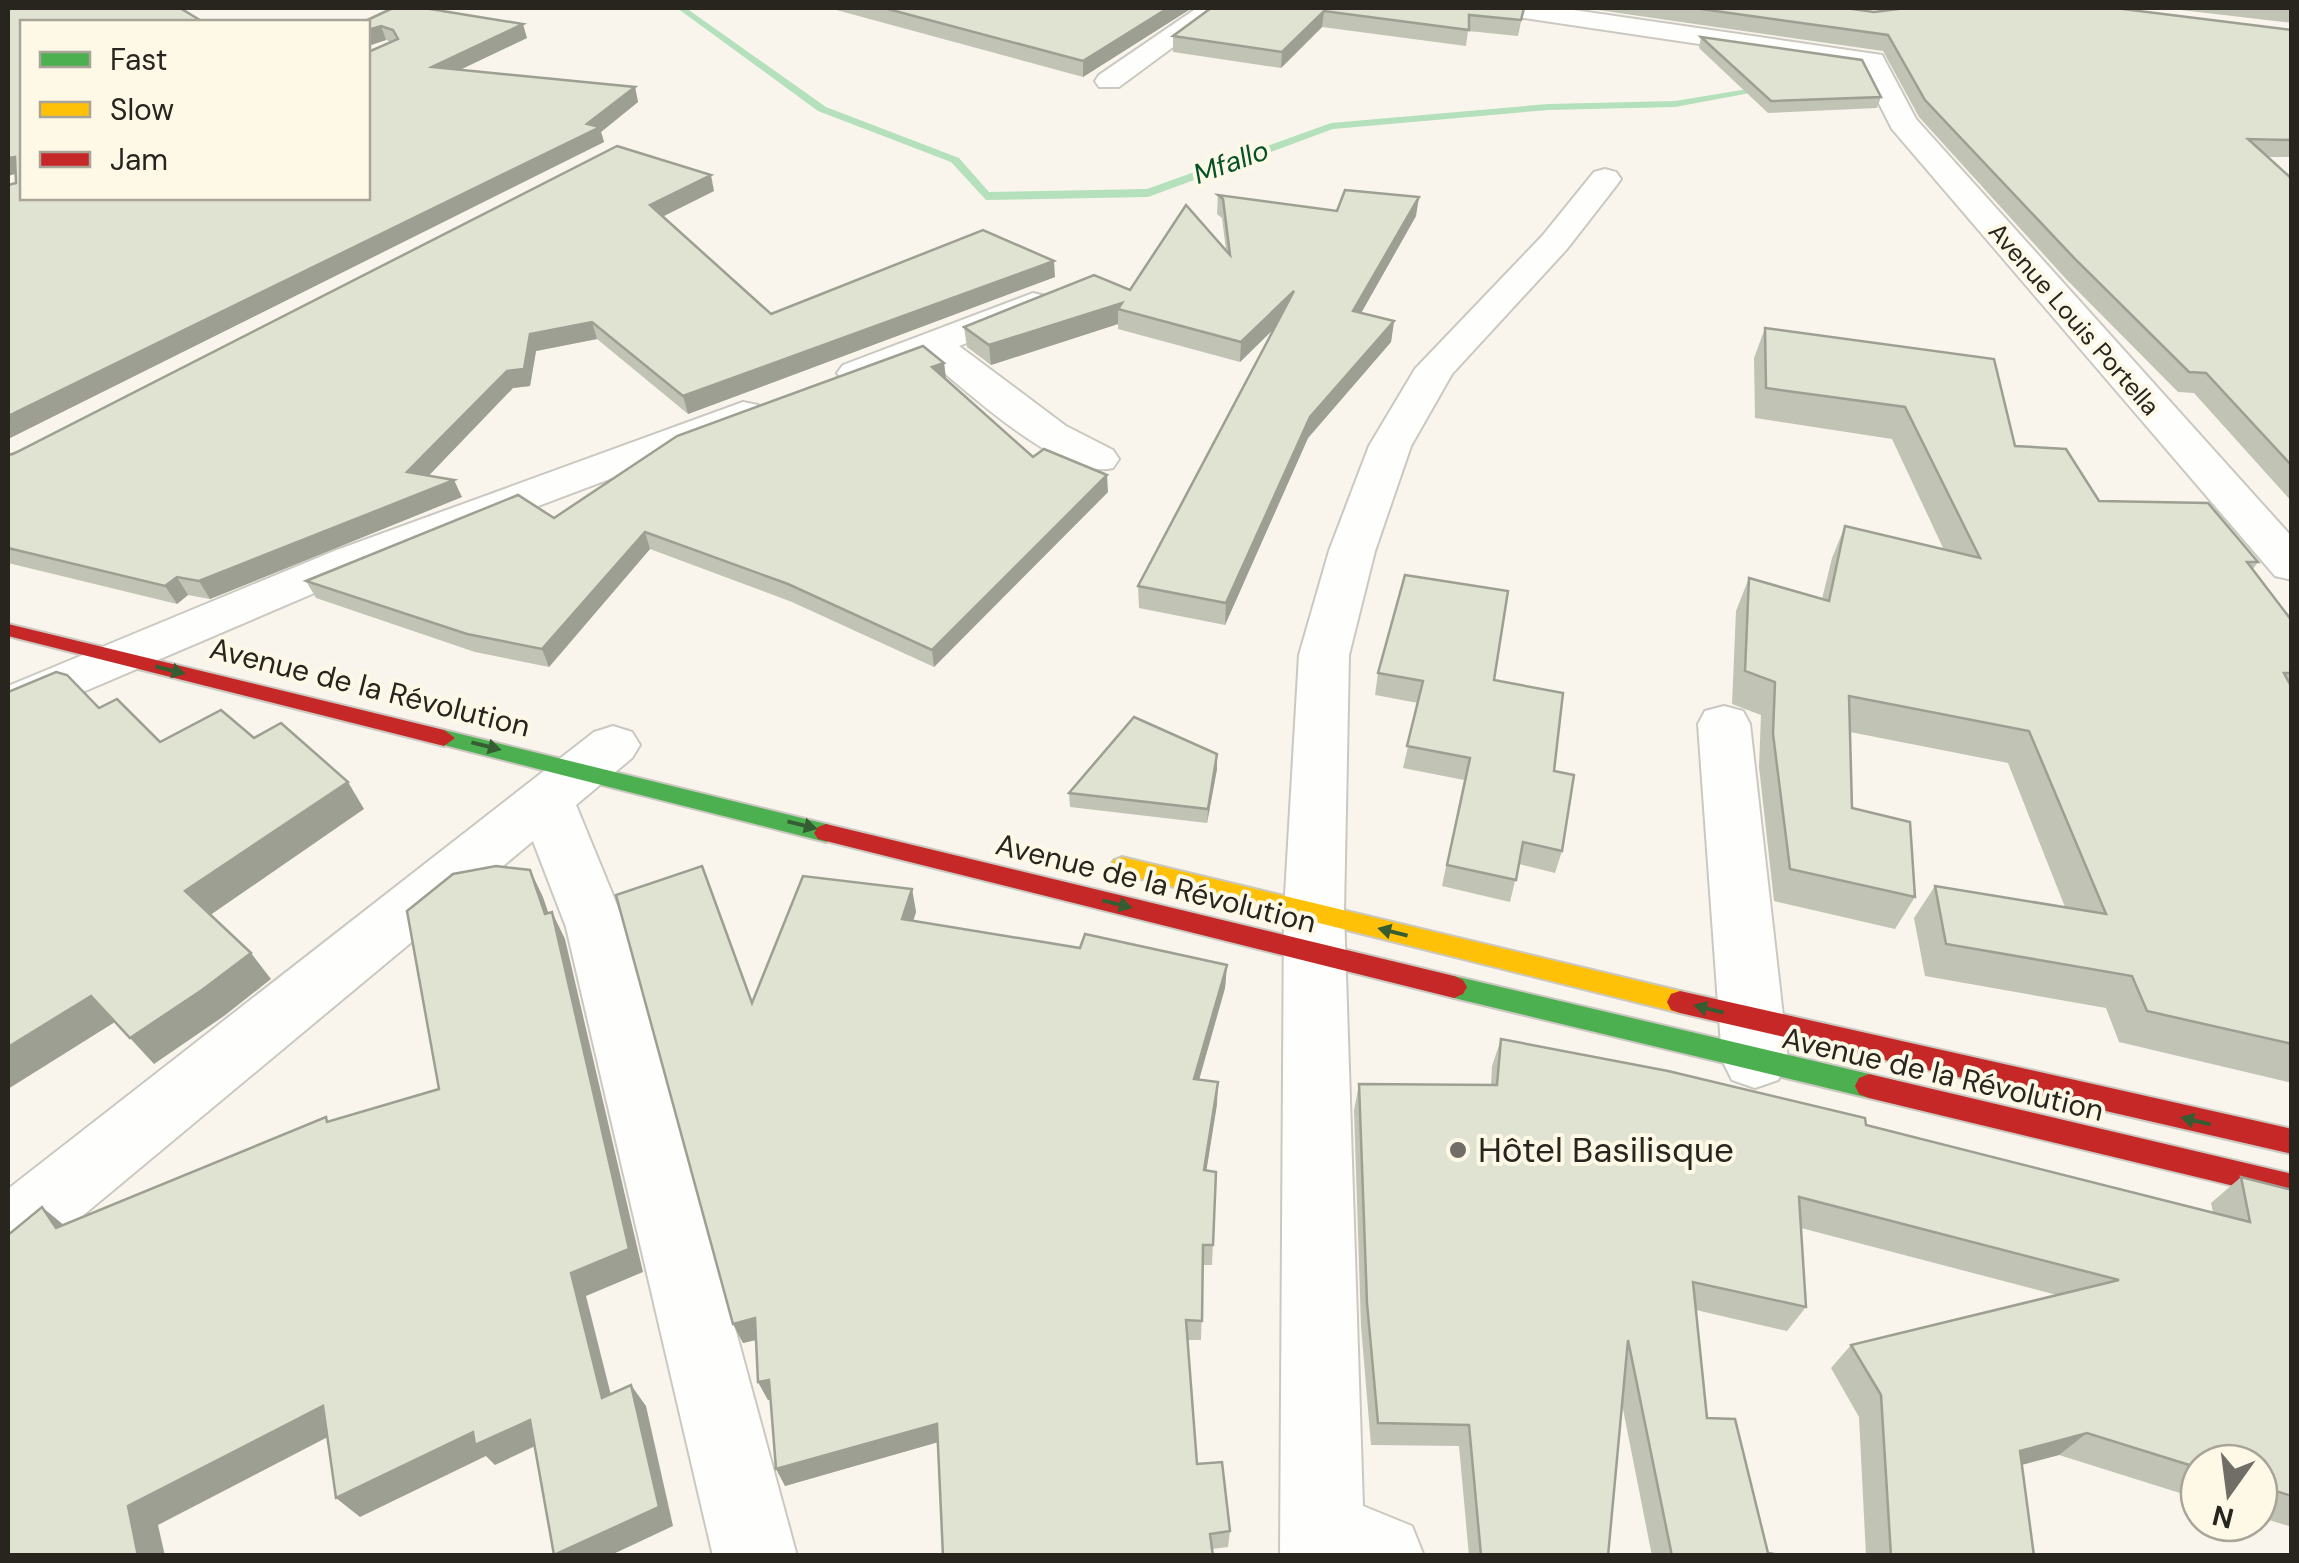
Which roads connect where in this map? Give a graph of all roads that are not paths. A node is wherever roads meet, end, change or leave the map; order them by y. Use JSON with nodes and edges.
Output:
{"nodes":[{"id":1,"x":1214,"y":8,"type":"edge"},
{"id":2,"x":1510,"y":8,"type":"edge"},
{"id":3,"x":1109,"y":81,"type":"dead end"},
{"id":4,"x":1605,"y":178,"type":"dead end"},
{"id":5,"x":1071,"y":288,"type":"edge"},
{"id":6,"x":934,"y":346,"type":"junction"},
{"id":7,"x":1098,"y":459,"type":"dead end"},
{"id":8,"x":2292,"y":566,"type":"edge"},
{"id":9,"x":8,"y":630,"type":"edge"},
{"id":10,"x":153,"y":644,"type":"junction"},
{"id":11,"x":8,"y":706,"type":"edge"},
{"id":12,"x":1724,"y":724,"type":"dead end"},
{"id":13,"x":590,"y":761,"type":"junction"},
{"id":14,"x":1106,"y":863,"type":"dead end"},
{"id":15,"x":1314,"y":933,"type":"junction"},
{"id":16,"x":1752,"y":1040,"type":"junction"},
{"id":17,"x":2292,"y":1142,"type":"edge"},
{"id":18,"x":2292,"y":1187,"type":"edge"},
{"id":19,"x":8,"y":1233,"type":"edge"},
{"id":20,"x":1342,"y":1547,"type":"edge"},
{"id":21,"x":755,"y":1556,"type":"edge"}],
"edges":[{"from":1,"to":3,"type":"street"},
{"from":2,"to":8,"type":"street","name":"Avenue Louis Portella"},
{"from":4,"to":15,"type":"street"},
{"from":5,"to":6,"type":"street"},
{"from":6,"to":7,"type":"street"},
{"from":6,"to":10,"type":"street"},
{"from":9,"to":10,"type":"street","name":"Avenue de la Révolution"},
{"from":10,"to":11,"type":"street"},
{"from":10,"to":13,"type":"street","name":"Avenue de la Révolution","one_way":true},
{"from":12,"to":16,"type":"street"},
{"from":13,"to":15,"type":"street","name":"Avenue de la Révolution","one_way":true},
{"from":13,"to":19,"type":"street"},
{"from":13,"to":21,"type":"street"},
{"from":14,"to":15,"type":"street","name":"Avenue de la Révolution"},
{"from":15,"to":16,"type":"street","name":"Avenue de la Révolution"},
{"from":16,"to":15,"type":"street","name":"Avenue de la Révolution","one_way":true},
{"from":15,"to":20,"type":"street"},
{"from":17,"to":16,"type":"street","name":"Avenue de la Révolution","one_way":true},
{"from":16,"to":18,"type":"street","name":"Avenue de la Révolution"}]}
